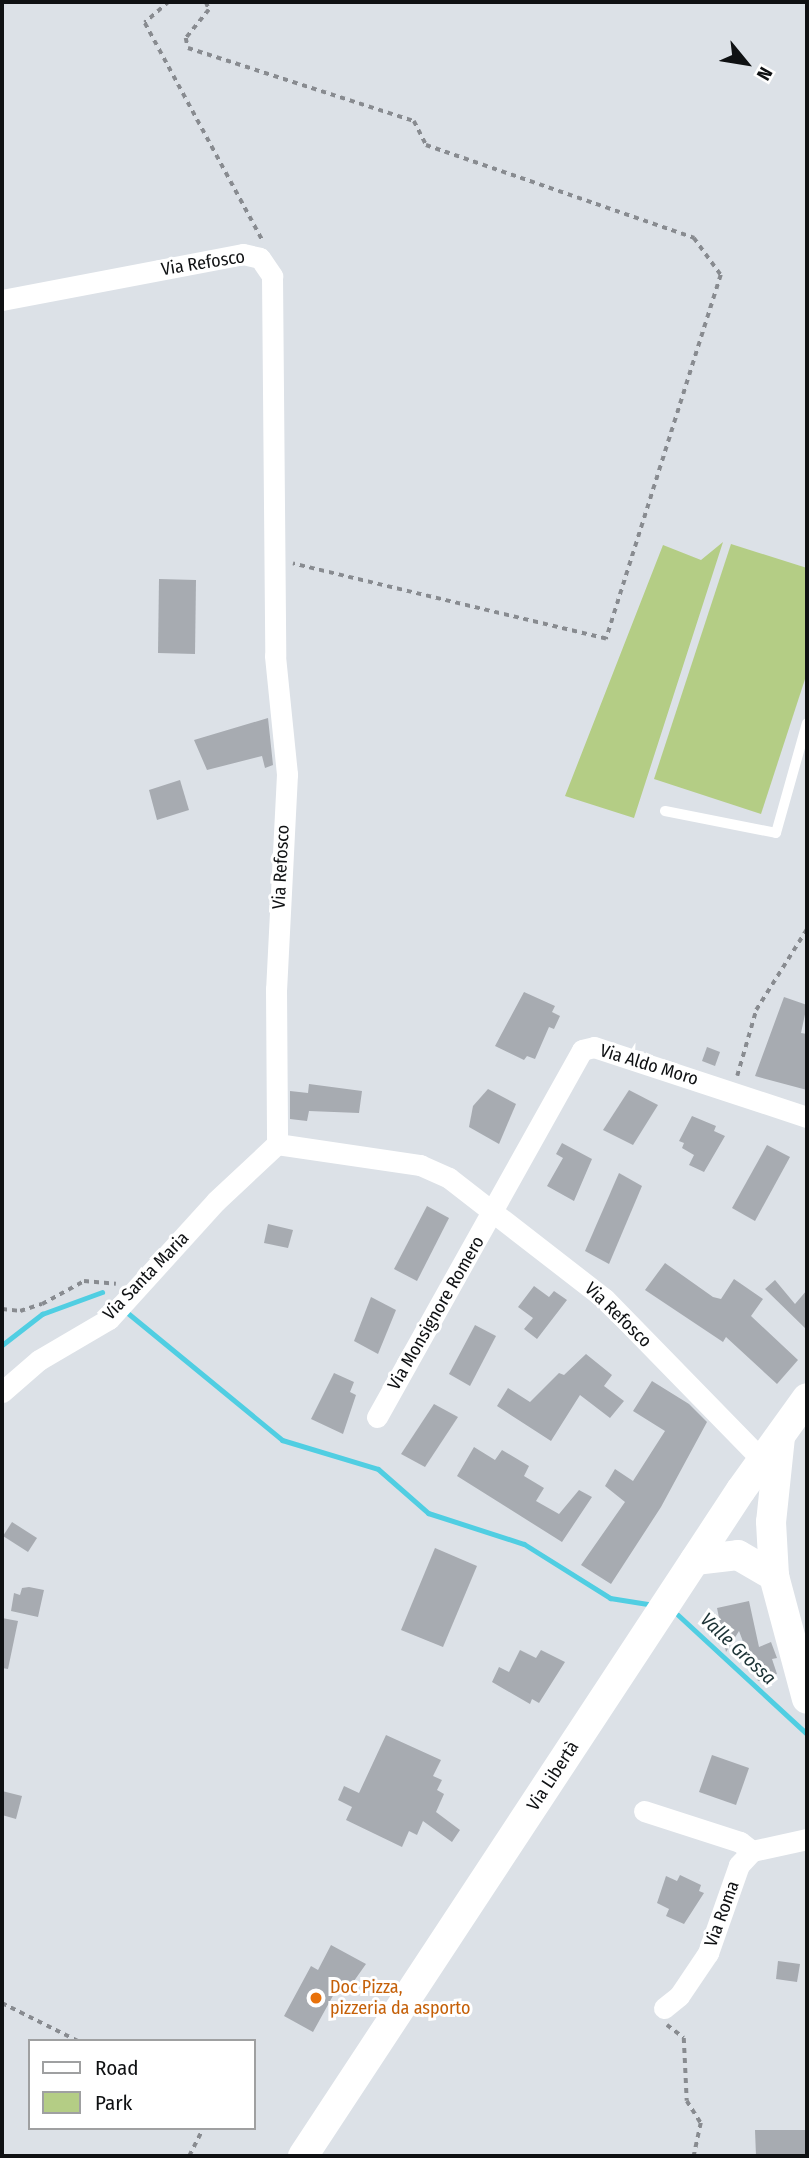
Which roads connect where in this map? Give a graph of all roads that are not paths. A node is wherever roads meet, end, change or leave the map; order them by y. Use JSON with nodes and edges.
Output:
{"nodes":[{"id":1,"x":2,"y":300,"type":"edge"},
{"id":2,"x":807,"y":723,"type":"edge"},
{"id":3,"x":664,"y":811,"type":"dead end"},
{"id":4,"x":807,"y":1117,"type":"edge"},
{"id":5,"x":276,"y":1144,"type":"junction"},
{"id":6,"x":495,"y":1209,"type":"junction"},
{"id":7,"x":2,"y":1392,"type":"edge"},
{"id":8,"x":807,"y":1398,"type":"edge"},
{"id":9,"x":377,"y":1416,"type":"dead end"},
{"id":10,"x":780,"y":1436,"type":"junction"},
{"id":11,"x":762,"y":1460,"type":"junction"},
{"id":12,"x":731,"y":1507,"type":"junction"},
{"id":13,"x":771,"y":1522,"type":"junction"},
{"id":14,"x":695,"y":1560,"type":"junction"},
{"id":15,"x":764,"y":1568,"type":"junction"},
{"id":16,"x":807,"y":1699,"type":"edge"},
{"id":17,"x":644,"y":1811,"type":"dead end"},
{"id":18,"x":807,"y":1839,"type":"edge"},
{"id":19,"x":752,"y":1851,"type":"junction"},
{"id":20,"x":664,"y":2008,"type":"road end"},
{"id":21,"x":303,"y":2156,"type":"edge"}],
"edges":[{"from":1,"to":5,"type":"street","name":"Via Refosco"},
{"from":2,"to":3,"type":"lane"},
{"from":4,"to":6,"type":"street","name":"Via Aldo Moro"},
{"from":5,"to":6,"type":"street","name":"Via Refosco"},
{"from":5,"to":7,"type":"street","name":"Via Santa Maria"},
{"from":6,"to":9,"type":"street","name":"Via Monsignore Romero"},
{"from":6,"to":11,"type":"street","name":"Via Refosco"},
{"from":8,"to":10,"type":"main road","name":"Via Libertà"},
{"from":10,"to":11,"type":"main road","name":"Via Libertà"},
{"from":10,"to":13,"type":"main road"},
{"from":11,"to":12,"type":"main road","name":"Via Libertà"},
{"from":12,"to":13,"type":"main road"},
{"from":12,"to":14,"type":"main road","name":"Via Libertà"},
{"from":12,"to":15,"type":"main road"},
{"from":13,"to":15,"type":"main road"},
{"from":14,"to":15,"type":"main road"},
{"from":14,"to":21,"type":"main road","name":"Via Libertà"},
{"from":15,"to":16,"type":"main road"},
{"from":17,"to":19,"type":"street"},
{"from":18,"to":19,"type":"street"},
{"from":19,"to":20,"type":"street","name":"Via Roma"}]}
